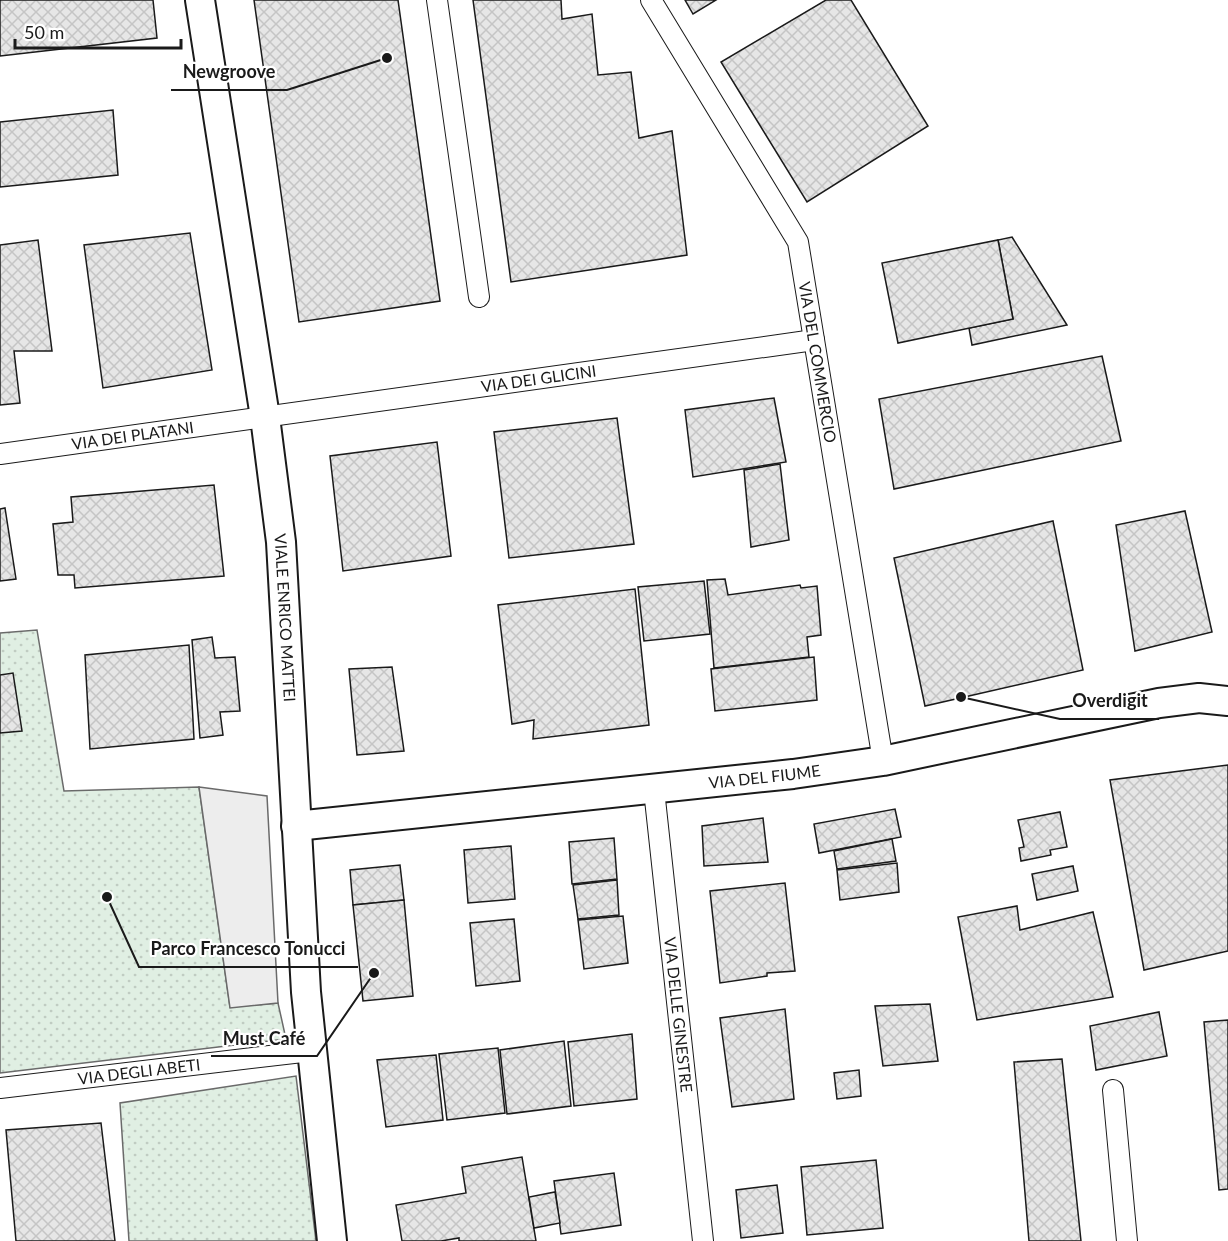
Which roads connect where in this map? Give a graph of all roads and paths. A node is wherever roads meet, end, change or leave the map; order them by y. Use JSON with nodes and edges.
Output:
{"nodes":[{"id":1,"x":200,"y":0,"type":"edge"},
{"id":2,"x":437,"y":0,"type":"edge"},
{"id":3,"x":651,"y":0,"type":"edge"},
{"id":4,"x":479,"y":297,"type":"dead end"},
{"id":5,"x":814,"y":340,"type":"junction"},
{"id":6,"x":265,"y":417,"type":"junction"},
{"id":7,"x":0,"y":454,"type":"edge"},
{"id":8,"x":1228,"y":701,"type":"edge"},
{"id":9,"x":883,"y":761,"type":"junction"},
{"id":10,"x":654,"y":790,"type":"junction"},
{"id":11,"x":296,"y":826,"type":"junction"},
{"id":12,"x":312,"y":1051,"type":"junction"},
{"id":13,"x":0,"y":1088,"type":"edge"},
{"id":14,"x":1113,"y":1090,"type":"dead end"},
{"id":15,"x":332,"y":1241,"type":"edge"},
{"id":16,"x":703,"y":1241,"type":"edge"},
{"id":17,"x":1127,"y":1241,"type":"edge"}],
"edges":[{"from":1,"to":6,"type":"street","name":"VIALE ENRICO MATTEI"},
{"from":2,"to":4,"type":"street"},
{"from":3,"to":5,"type":"street","name":"VIA DEL COMMERCIO"},
{"from":5,"to":6,"type":"street","name":"VIA DEI GLICINI"},
{"from":5,"to":9,"type":"street","name":"VIA DEL COMMERCIO"},
{"from":6,"to":7,"type":"street","name":"VIA DEI PLATANI"},
{"from":6,"to":11,"type":"street","name":"VIALE ENRICO MATTEI"},
{"from":8,"to":9,"type":"street","name":"VIA DEL FIUME"},
{"from":9,"to":10,"type":"street","name":"VIA DEL FIUME"},
{"from":10,"to":11,"type":"street","name":"VIA DEL FIUME"},
{"from":10,"to":16,"type":"street","name":"VIA DELLE GINESTRE"},
{"from":11,"to":12,"type":"street","name":"VIALE ENRICO MATTEI"},
{"from":12,"to":13,"type":"street","name":"VIA DEGLI ABETI"},
{"from":12,"to":15,"type":"street","name":"VIALE ENRICO MATTEI"},
{"from":14,"to":17,"type":"street"}]}
